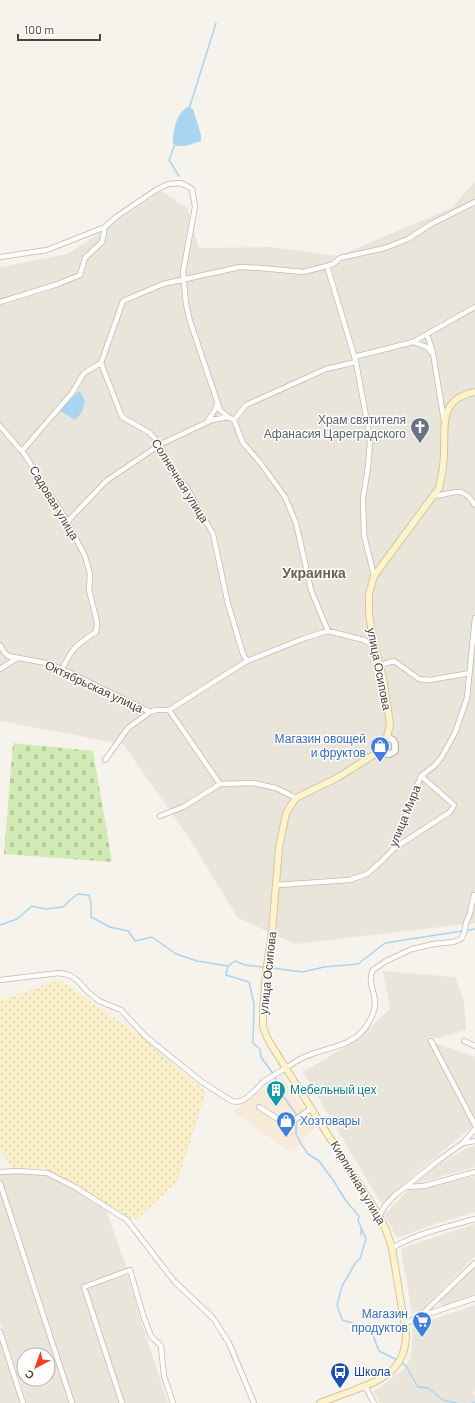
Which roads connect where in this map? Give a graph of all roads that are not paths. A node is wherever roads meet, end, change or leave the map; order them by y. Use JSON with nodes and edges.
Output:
{"nodes":[{"id":1,"x":475,"y":202,"type":"edge"},
{"id":2,"x":105,"y":227,"type":"junction"},
{"id":3,"x":0,"y":257,"type":"edge"},
{"id":4,"x":327,"y":266,"type":"junction"},
{"id":5,"x":184,"y":280,"type":"junction"},
{"id":6,"x":0,"y":302,"type":"edge"},
{"id":7,"x":475,"y":307,"type":"edge"},
{"id":8,"x":427,"y":334,"type":"junction"},
{"id":9,"x":413,"y":342,"type":"junction"},
{"id":10,"x":433,"y":353,"type":"junction"},
{"id":11,"x":355,"y":359,"type":"junction"},
{"id":12,"x":101,"y":363,"type":"junction"},
{"id":13,"x":475,"y":392,"type":"edge"},
{"id":14,"x":217,"y":402,"type":"junction"},
{"id":15,"x":228,"y":417,"type":"junction"},
{"id":16,"x":234,"y":420,"type":"junction"},
{"id":17,"x":206,"y":423,"type":"junction"},
{"id":18,"x":444,"y":425,"type":"junction"},
{"id":19,"x":0,"y":426,"type":"edge"},
{"id":20,"x":160,"y":443,"type":"junction"},
{"id":21,"x":22,"y":451,"type":"junction"},
{"id":22,"x":434,"y":496,"type":"junction"},
{"id":23,"x":475,"y":505,"type":"edge"},
{"id":24,"x":68,"y":521,"type":"junction"},
{"id":25,"x":374,"y":576,"type":"junction"},
{"id":26,"x":475,"y":618,"type":"edge"},
{"id":27,"x":328,"y":631,"type":"junction"},
{"id":28,"x":0,"y":645,"type":"edge"},
{"id":29,"x":375,"y":647,"type":"junction"},
{"id":30,"x":17,"y":658,"type":"junction"},
{"id":31,"x":247,"y":661,"type":"junction"},
{"id":32,"x":380,"y":665,"type":"junction"},
{"id":33,"x":0,"y":669,"type":"edge"},
{"id":34,"x":62,"y":669,"type":"junction"},
{"id":35,"x":470,"y":673,"type":"junction"},
{"id":36,"x":169,"y":710,"type":"junction"},
{"id":37,"x":150,"y":712,"type":"junction"},
{"id":38,"x":388,"y":737,"type":"junction"},
{"id":39,"x":375,"y":754,"type":"junction"},
{"id":40,"x":105,"y":760,"type":"dead end"},
{"id":41,"x":422,"y":776,"type":"junction"},
{"id":42,"x":220,"y":784,"type":"junction"},
{"id":43,"x":296,"y":798,"type":"junction"},
{"id":44,"x":160,"y":816,"type":"dead end"},
{"id":45,"x":393,"y":849,"type":"junction"},
{"id":46,"x":277,"y":885,"type":"junction"},
{"id":47,"x":474,"y":895,"type":"dead end"},
{"id":48,"x":0,"y":980,"type":"edge"},
{"id":49,"x":263,"y":1026,"type":"joint"},
{"id":50,"x":431,"y":1040,"type":"dead end"},
{"id":51,"x":464,"y":1041,"type":"dead end"},
{"id":52,"x":475,"y":1046,"type":"edge"},
{"id":53,"x":287,"y":1068,"type":"junction"},
{"id":54,"x":259,"y":1107,"type":"dead end"},
{"id":55,"x":312,"y":1108,"type":"junction"},
{"id":56,"x":475,"y":1125,"type":"edge"},
{"id":57,"x":475,"y":1129,"type":"edge"},
{"id":58,"x":475,"y":1141,"type":"edge"},
{"id":59,"x":463,"y":1143,"type":"junction"},
{"id":60,"x":0,"y":1172,"type":"edge"},
{"id":61,"x":475,"y":1172,"type":"edge"},
{"id":62,"x":0,"y":1183,"type":"edge"},
{"id":63,"x":407,"y":1186,"type":"junction"},
{"id":64,"x":379,"y":1216,"type":"junction"},
{"id":65,"x":475,"y":1219,"type":"edge"},
{"id":66,"x":392,"y":1248,"type":"junction"},
{"id":67,"x":475,"y":1263,"type":"edge"},
{"id":68,"x":475,"y":1298,"type":"edge"},
{"id":69,"x":419,"y":1317,"type":"junction"},
{"id":70,"x":404,"y":1324,"type":"junction"},
{"id":71,"x":0,"y":1332,"type":"edge"},
{"id":72,"x":366,"y":1386,"type":"junction"},
{"id":73,"x":24,"y":1403,"type":"edge"},
{"id":74,"x":72,"y":1403,"type":"edge"},
{"id":75,"x":122,"y":1403,"type":"edge"},
{"id":76,"x":173,"y":1403,"type":"edge"},
{"id":77,"x":254,"y":1403,"type":"edge"},
{"id":78,"x":320,"y":1403,"type":"edge"},
{"id":79,"x":374,"y":1403,"type":"edge"}],
"edges":[{"from":1,"to":4,"type":"street"},
{"from":2,"to":3,"type":"street"},
{"from":2,"to":5,"type":"street"},
{"from":2,"to":6,"type":"street"},
{"from":4,"to":5,"type":"street"},
{"from":4,"to":11,"type":"street"},
{"from":5,"to":12,"type":"street"},
{"from":5,"to":14,"type":"street"},
{"from":7,"to":8,"type":"street"},
{"from":8,"to":9,"type":"street"},
{"from":8,"to":10,"type":"street"},
{"from":9,"to":10,"type":"street"},
{"from":9,"to":11,"type":"street"},
{"from":10,"to":18,"type":"street"},
{"from":11,"to":16,"type":"street"},
{"from":11,"to":25,"type":"street"},
{"from":12,"to":20,"type":"street","name":"Солнечная улица"},
{"from":12,"to":21,"type":"street"},
{"from":13,"to":18,"type":"main road","name":"улица Осипова"},
{"from":14,"to":15,"type":"street"},
{"from":14,"to":17,"type":"street"},
{"from":15,"to":16,"type":"street"},
{"from":15,"to":17,"type":"street"},
{"from":16,"to":27,"type":"street"},
{"from":17,"to":20,"type":"street"},
{"from":18,"to":22,"type":"main road","name":"улица Осипова"},
{"from":19,"to":21,"type":"street","name":"Садовая улица"},
{"from":20,"to":24,"type":"street"},
{"from":20,"to":31,"type":"street","name":"Солнечная улица"},
{"from":21,"to":24,"type":"street","name":"Садовая улица"},
{"from":22,"to":23,"type":"street"},
{"from":22,"to":25,"type":"main road","name":"улица Осипова"},
{"from":24,"to":34,"type":"street","name":"Садовая улица"},
{"from":25,"to":29,"type":"main road","name":"улица Осипова"},
{"from":26,"to":35,"type":"street","name":"улица Мира"},
{"from":27,"to":29,"type":"street"},
{"from":27,"to":31,"type":"street"},
{"from":28,"to":30,"type":"street","name":"Октябрьская улица"},
{"from":29,"to":32,"type":"main road","name":"улица Осипова"},
{"from":30,"to":33,"type":"street"},
{"from":30,"to":34,"type":"street","name":"Октябрьская улица"},
{"from":31,"to":36,"type":"street"},
{"from":32,"to":35,"type":"street"},
{"from":32,"to":38,"type":"main road","name":"улица Осипова"},
{"from":34,"to":37,"type":"street","name":"Октябрьская улица"},
{"from":35,"to":41,"type":"street","name":"улица Мира"},
{"from":36,"to":37,"type":"street","name":"Октябрьская улица"},
{"from":36,"to":42,"type":"street"},
{"from":37,"to":40,"type":"street"},
{"from":38,"to":39,"type":"main road"},
{"from":38,"to":39,"type":"street"},
{"from":39,"to":43,"type":"main road"},
{"from":41,"to":45,"type":"street","name":"улица Мира"},
{"from":41,"to":45,"type":"street"},
{"from":42,"to":43,"type":"street"},
{"from":42,"to":44,"type":"street"},
{"from":43,"to":46,"type":"main road","name":"улица Осипова"},
{"from":45,"to":46,"type":"street","name":"улица Мира"},
{"from":46,"to":49,"type":"main road","name":"улица Осипова"},
{"from":47,"to":53,"type":"street"},
{"from":48,"to":53,"type":"street"},
{"from":49,"to":53,"type":"main road","name":"Кирпичная улица"},
{"from":50,"to":56,"type":"street"},
{"from":51,"to":52,"type":"street"},
{"from":53,"to":55,"type":"main road","name":"Кирпичная улица"},
{"from":54,"to":55,"type":"street"},
{"from":55,"to":64,"type":"main road","name":"Кирпичная улица"},
{"from":57,"to":59,"type":"street"},
{"from":58,"to":59,"type":"street"},
{"from":59,"to":63,"type":"street"},
{"from":60,"to":77,"type":"street"},
{"from":61,"to":63,"type":"street"},
{"from":62,"to":74,"type":"street"},
{"from":63,"to":64,"type":"street"},
{"from":64,"to":66,"type":"main road","name":"Кирпичная улица"},
{"from":65,"to":66,"type":"street"},
{"from":66,"to":70,"type":"main road","name":"Кирпичная улица"},
{"from":67,"to":69,"type":"street"},
{"from":68,"to":69,"type":"street"},
{"from":69,"to":70,"type":"street"},
{"from":70,"to":72,"type":"main road","name":"Кирпичная улица"},
{"from":71,"to":73,"type":"street"},
{"from":72,"to":78,"type":"main road","name":"Кирпичная улица"},
{"from":72,"to":79,"type":"street"},
{"from":75,"to":76,"type":"street"}]}
